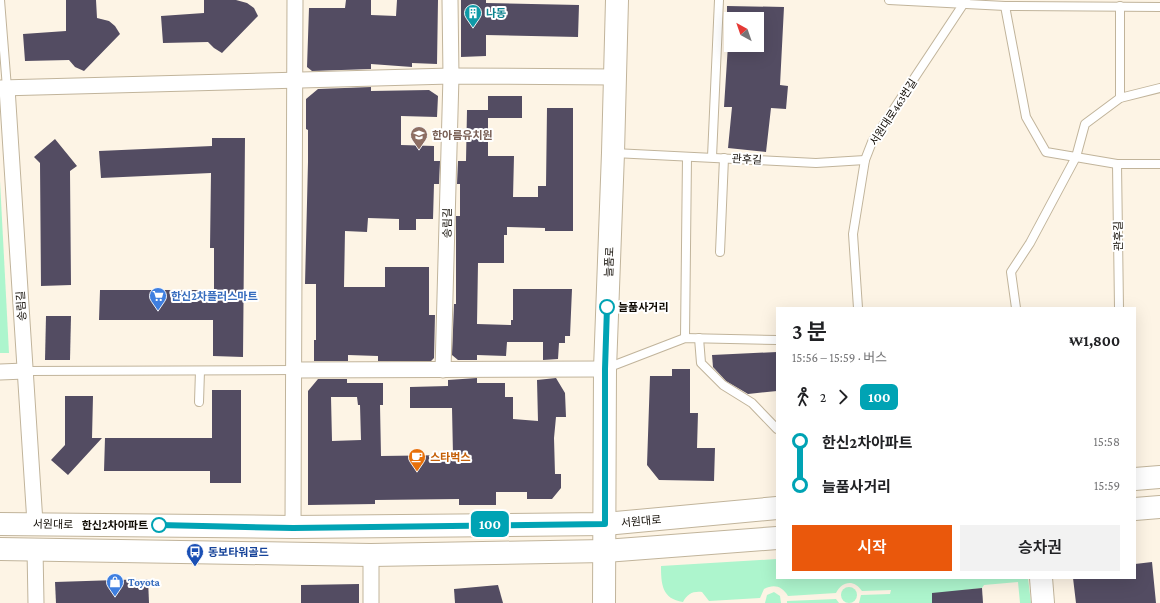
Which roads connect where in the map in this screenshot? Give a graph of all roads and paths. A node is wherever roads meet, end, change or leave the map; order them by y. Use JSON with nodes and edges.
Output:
{"nodes":[{"id":1,"x":0,"y":0,"type":"edge"},
{"id":2,"x":295,"y":0,"type":"edge"},
{"id":3,"x":450,"y":0,"type":"edge"},
{"id":4,"x":617,"y":0,"type":"edge"},
{"id":5,"x":719,"y":0,"type":"edge"},
{"id":6,"x":889,"y":0,"type":"edge"},
{"id":7,"x":965,"y":2,"type":"edge"},
{"id":8,"x":994,"y":3,"type":"edge"},
{"id":9,"x":1005,"y":6,"type":"junction"},
{"id":10,"x":1120,"y":6,"type":"junction"},
{"id":11,"x":1160,"y":7,"type":"edge"},
{"id":12,"x":450,"y":76,"type":"junction"},
{"id":13,"x":614,"y":78,"type":"junction"},
{"id":14,"x":295,"y":81,"type":"junction"},
{"id":15,"x":4,"y":88,"type":"edge"},
{"id":16,"x":1160,"y":88,"type":"edge"},
{"id":17,"x":1120,"y":98,"type":"junction"},
{"id":18,"x":614,"y":153,"type":"junction"},
{"id":19,"x":687,"y":157,"type":"junction"},
{"id":20,"x":712,"y":157,"type":"junction"},
{"id":21,"x":1076,"y":157,"type":"junction"},
{"id":22,"x":724,"y":158,"type":"junction"},
{"id":23,"x":864,"y":160,"type":"junction"},
{"id":24,"x":1117,"y":164,"type":"junction"},
{"id":25,"x":1160,"y":164,"type":"edge"},
{"id":26,"x":720,"y":252,"type":"dead end"},
{"id":27,"x":858,"y":307,"type":"edge"},
{"id":28,"x":1016,"y":307,"type":"edge"},
{"id":29,"x":1119,"y":307,"type":"edge"},
{"id":30,"x":685,"y":338,"type":"junction"},
{"id":31,"x":699,"y":338,"type":"junction"},
{"id":32,"x":776,"y":340,"type":"edge"},
{"id":33,"x":605,"y":369,"type":"junction"},
{"id":34,"x":200,"y":370,"type":"junction"},
{"id":35,"x":293,"y":370,"type":"junction"},
{"id":36,"x":443,"y":370,"type":"junction"},
{"id":37,"x":25,"y":371,"type":"junction"},
{"id":38,"x":0,"y":372,"type":"edge"},
{"id":39,"x":199,"y":402,"type":"dead end"},
{"id":40,"x":776,"y":428,"type":"edge"},
{"id":41,"x":1160,"y":477,"type":"edge"},
{"id":42,"x":1136,"y":479,"type":"edge"},
{"id":43,"x":1160,"y":507,"type":"edge"},
{"id":44,"x":776,"y":508,"type":"edge"},
{"id":45,"x":1136,"y":509,"type":"edge"},
{"id":46,"x":35,"y":523,"type":"junction"},
{"id":47,"x":0,"y":524,"type":"edge"},
{"id":48,"x":605,"y":524,"type":"junction"},
{"id":49,"x":293,"y":528,"type":"junction"},
{"id":50,"x":776,"y":538,"type":"edge"},
{"id":51,"x":0,"y":549,"type":"edge"},
{"id":52,"x":35,"y":549,"type":"junction"},
{"id":53,"x":605,"y":551,"type":"junction"},
{"id":54,"x":371,"y":555,"type":"junction"},
{"id":55,"x":1041,"y":579,"type":"edge"},
{"id":56,"x":36,"y":603,"type":"edge"},
{"id":57,"x":371,"y":603,"type":"edge"},
{"id":58,"x":604,"y":603,"type":"edge"},
{"id":59,"x":1043,"y":603,"type":"edge"}],
"edges":[{"from":1,"to":15,"type":"lane"},
{"from":2,"to":14,"type":"street"},
{"from":3,"to":12,"type":"street","name":"송림길"},
{"from":4,"to":13,"type":"street","name":"늘품로"},
{"from":5,"to":20,"type":"lane"},
{"from":6,"to":7,"type":"lane"},
{"from":7,"to":8,"type":"lane"},
{"from":7,"to":23,"type":"lane","name":"서원대로463번길"},
{"from":8,"to":9,"type":"lane"},
{"from":9,"to":10,"type":"lane"},
{"from":9,"to":21,"type":"lane"},
{"from":10,"to":11,"type":"lane"},
{"from":10,"to":17,"type":"lane"},
{"from":12,"to":13,"type":"street"},
{"from":12,"to":14,"type":"street"},
{"from":12,"to":36,"type":"street","name":"송림길"},
{"from":13,"to":18,"type":"street","name":"늘품로"},
{"from":14,"to":15,"type":"street"},
{"from":14,"to":35,"type":"street"},
{"from":15,"to":37,"type":"street","name":"송림길"},
{"from":16,"to":17,"type":"lane"},
{"from":17,"to":21,"type":"lane"},
{"from":18,"to":19,"type":"lane"},
{"from":18,"to":33,"type":"street","name":"늘품로"},
{"from":19,"to":20,"type":"lane"},
{"from":19,"to":30,"type":"lane"},
{"from":20,"to":22,"type":"lane"},
{"from":21,"to":24,"type":"lane"},
{"from":21,"to":28,"type":"lane"},
{"from":22,"to":23,"type":"lane","name":"관후길"},
{"from":22,"to":26,"type":"lane","name":"관후길"},
{"from":23,"to":27,"type":"lane","name":"서원대로463번길"},
{"from":24,"to":25,"type":"lane"},
{"from":24,"to":29,"type":"lane","name":"관후길"},
{"from":30,"to":31,"type":"lane"},
{"from":30,"to":33,"type":"lane"},
{"from":31,"to":32,"type":"lane"},
{"from":31,"to":40,"type":"lane"},
{"from":33,"to":36,"type":"street"},
{"from":33,"to":48,"type":"street","name":"늘품로"},
{"from":34,"to":35,"type":"lane"},
{"from":34,"to":37,"type":"lane"},
{"from":34,"to":39,"type":"lane"},
{"from":35,"to":36,"type":"street"},
{"from":35,"to":49,"type":"street"},
{"from":37,"to":38,"type":"street"},
{"from":37,"to":46,"type":"street","name":"송림길"},
{"from":41,"to":42,"type":"street"},
{"from":43,"to":45,"type":"street"},
{"from":44,"to":48,"type":"street","name":"서원대로"},
{"from":46,"to":47,"type":"street","name":"서원대로"},
{"from":46,"to":49,"type":"street","name":"서원대로"},
{"from":46,"to":52,"type":"street"},
{"from":48,"to":49,"type":"street","name":"서원대로"},
{"from":48,"to":53,"type":"street","name":"늘품로"},
{"from":50,"to":53,"type":"street"},
{"from":51,"to":52,"type":"street"},
{"from":52,"to":54,"type":"street"},
{"from":52,"to":56,"type":"street"},
{"from":53,"to":54,"type":"street"},
{"from":53,"to":58,"type":"street"},
{"from":54,"to":57,"type":"street"},
{"from":55,"to":59,"type":"street"}]}
